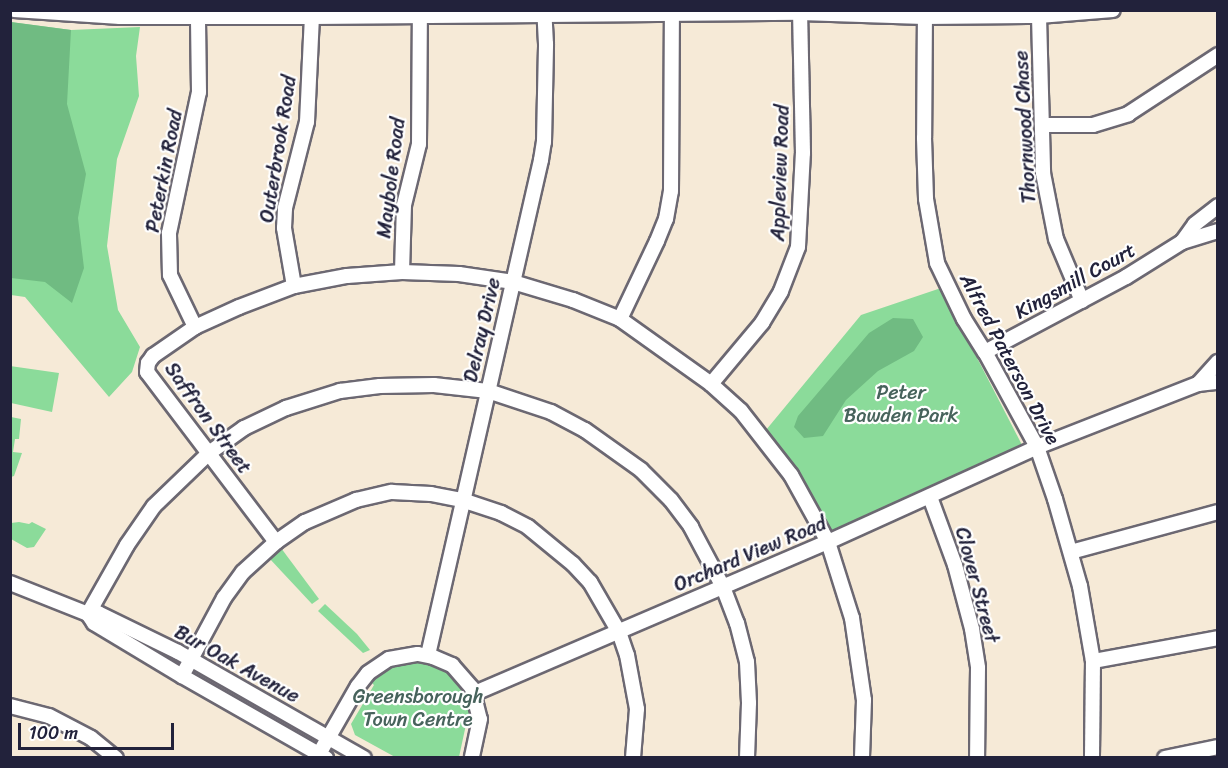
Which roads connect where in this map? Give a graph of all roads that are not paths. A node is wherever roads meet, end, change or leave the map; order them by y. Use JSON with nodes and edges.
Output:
{"nodes":[{"id":1,"x":14,"y":10,"type":"edge"},
{"id":2,"x":1113,"y":10,"type":"edge"},
{"id":3,"x":800,"y":12,"type":"edge"},
{"id":4,"x":544,"y":13,"type":"edge"},
{"id":5,"x":672,"y":13,"type":"edge"},
{"id":6,"x":925,"y":14,"type":"edge"},
{"id":7,"x":420,"y":16,"type":"junction"},
{"id":8,"x":1039,"y":16,"type":"junction"},
{"id":9,"x":198,"y":17,"type":"junction"},
{"id":10,"x":312,"y":17,"type":"junction"},
{"id":11,"x":1218,"y":55,"type":"edge"},
{"id":12,"x":1043,"y":125,"type":"junction"},
{"id":13,"x":1218,"y":206,"type":"edge"},
{"id":14,"x":1218,"y":231,"type":"edge"},
{"id":15,"x":1182,"y":242,"type":"junction"},
{"id":16,"x":402,"y":272,"type":"junction"},
{"id":17,"x":513,"y":282,"type":"junction"},
{"id":18,"x":294,"y":286,"type":"junction"},
{"id":19,"x":1082,"y":301,"type":"junction"},
{"id":20,"x":620,"y":319,"type":"junction"},
{"id":21,"x":195,"y":327,"type":"junction"},
{"id":22,"x":985,"y":352,"type":"junction"},
{"id":23,"x":1218,"y":362,"type":"edge"},
{"id":24,"x":1218,"y":382,"type":"edge"},
{"id":25,"x":711,"y":384,"type":"junction"},
{"id":26,"x":1198,"y":384,"type":"junction"},
{"id":27,"x":488,"y":392,"type":"junction"},
{"id":28,"x":1037,"y":447,"type":"junction"},
{"id":29,"x":208,"y":453,"type":"junction"},
{"id":30,"x":930,"y":497,"type":"junction"},
{"id":31,"x":462,"y":500,"type":"junction"},
{"id":32,"x":1218,"y":512,"type":"edge"},
{"id":33,"x":276,"y":542,"type":"junction"},
{"id":34,"x":828,"y":542,"type":"junction"},
{"id":35,"x":1071,"y":552,"type":"junction"},
{"id":36,"x":10,"y":583,"type":"edge"},
{"id":37,"x":723,"y":587,"type":"junction"},
{"id":38,"x":88,"y":614,"type":"junction"},
{"id":39,"x":619,"y":632,"type":"junction"},
{"id":40,"x":1218,"y":638,"type":"edge"},
{"id":41,"x":428,"y":656,"type":"junction"},
{"id":42,"x":191,"y":659,"type":"junction"},
{"id":43,"x":1093,"y":661,"type":"junction"},
{"id":44,"x":182,"y":676,"type":"junction"},
{"id":45,"x":475,"y":693,"type":"junction"},
{"id":46,"x":10,"y":706,"type":"edge"},
{"id":47,"x":329,"y":738,"type":"junction"},
{"id":48,"x":1210,"y":751,"type":"edge"},
{"id":49,"x":322,"y":756,"type":"edge"},
{"id":50,"x":116,"y":758,"type":"edge"},
{"id":51,"x":364,"y":758,"type":"edge"},
{"id":52,"x":472,"y":758,"type":"edge"},
{"id":53,"x":633,"y":758,"type":"edge"},
{"id":54,"x":747,"y":758,"type":"edge"},
{"id":55,"x":862,"y":758,"type":"edge"},
{"id":56,"x":977,"y":758,"type":"edge"},
{"id":57,"x":1092,"y":758,"type":"edge"},
{"id":58,"x":1165,"y":758,"type":"edge"}],
"edges":[{"from":1,"to":9,"type":"street"},
{"from":2,"to":8,"type":"street"},
{"from":3,"to":5,"type":"street"},
{"from":3,"to":6,"type":"street"},
{"from":3,"to":25,"type":"street","name":"Appleview Road"},
{"from":4,"to":5,"type":"street"},
{"from":4,"to":7,"type":"street"},
{"from":4,"to":17,"type":"street","name":"Delray Drive"},
{"from":5,"to":20,"type":"street"},
{"from":6,"to":8,"type":"street"},
{"from":6,"to":22,"type":"street","name":"Alfred Paterson Drive"},
{"from":7,"to":10,"type":"street"},
{"from":7,"to":16,"type":"street","name":"Maybole Road"},
{"from":8,"to":12,"type":"street","name":"Thornwood Chase"},
{"from":9,"to":10,"type":"street"},
{"from":9,"to":21,"type":"street","name":"Peterkin Road"},
{"from":10,"to":18,"type":"street","name":"Outerbrook Road"},
{"from":11,"to":12,"type":"street"},
{"from":12,"to":19,"type":"street","name":"Thornwood Chase"},
{"from":13,"to":15,"type":"street","name":"Kingsmill Court"},
{"from":14,"to":15,"type":"street","name":"Kingsmill Court"},
{"from":15,"to":19,"type":"street","name":"Kingsmill Court"},
{"from":16,"to":17,"type":"street","name":"Saffron Street"},
{"from":16,"to":18,"type":"street","name":"Saffron Street"},
{"from":17,"to":20,"type":"street","name":"Saffron Street"},
{"from":17,"to":27,"type":"street","name":"Delray Drive"},
{"from":18,"to":21,"type":"street","name":"Saffron Street"},
{"from":19,"to":22,"type":"street","name":"Kingsmill Court"},
{"from":20,"to":25,"type":"street","name":"Saffron Street"},
{"from":21,"to":29,"type":"street","name":"Saffron Street"},
{"from":22,"to":28,"type":"street","name":"Alfred Paterson Drive"},
{"from":23,"to":26,"type":"street"},
{"from":24,"to":26,"type":"street"},
{"from":25,"to":34,"type":"street","name":"Saffron Street"},
{"from":26,"to":28,"type":"street","name":"Orchard View Road"},
{"from":27,"to":29,"type":"street"},
{"from":27,"to":31,"type":"street","name":"Delray Drive"},
{"from":27,"to":37,"type":"street"},
{"from":28,"to":30,"type":"street","name":"Orchard View Road"},
{"from":28,"to":35,"type":"street","name":"Alfred Paterson Drive"},
{"from":29,"to":33,"type":"street","name":"Saffron Street"},
{"from":29,"to":38,"type":"street"},
{"from":30,"to":34,"type":"street","name":"Orchard View Road"},
{"from":30,"to":56,"type":"street","name":"Clover Street"},
{"from":31,"to":33,"type":"street"},
{"from":31,"to":39,"type":"street"},
{"from":31,"to":41,"type":"street","name":"Delray Drive"},
{"from":32,"to":35,"type":"street"},
{"from":33,"to":42,"type":"street"},
{"from":34,"to":37,"type":"street","name":"Orchard View Road"},
{"from":34,"to":55,"type":"street","name":"Saffron Street"},
{"from":35,"to":43,"type":"street","name":"Alfred Paterson Drive"},
{"from":36,"to":38,"type":"street","name":"Bur Oak Avenue"},
{"from":37,"to":39,"type":"street","name":"Orchard View Road"},
{"from":37,"to":54,"type":"street"},
{"from":38,"to":42,"type":"street","name":"Bur Oak Avenue"},
{"from":38,"to":44,"type":"street","name":"Bur Oak Avenue"},
{"from":39,"to":45,"type":"street","name":"Orchard View Road"},
{"from":39,"to":53,"type":"street"},
{"from":40,"to":43,"type":"street"},
{"from":41,"to":45,"type":"street"},
{"from":41,"to":47,"type":"street"},
{"from":42,"to":44,"type":"street"},
{"from":42,"to":47,"type":"street","name":"Bur Oak Avenue"},
{"from":43,"to":57,"type":"street","name":"Alfred Paterson Drive"},
{"from":44,"to":49,"type":"street","name":"Bur Oak Avenue"},
{"from":45,"to":52,"type":"street"},
{"from":46,"to":50,"type":"street"},
{"from":47,"to":49,"type":"street"},
{"from":47,"to":51,"type":"street","name":"Bur Oak Avenue"},
{"from":48,"to":58,"type":"street"}]}
